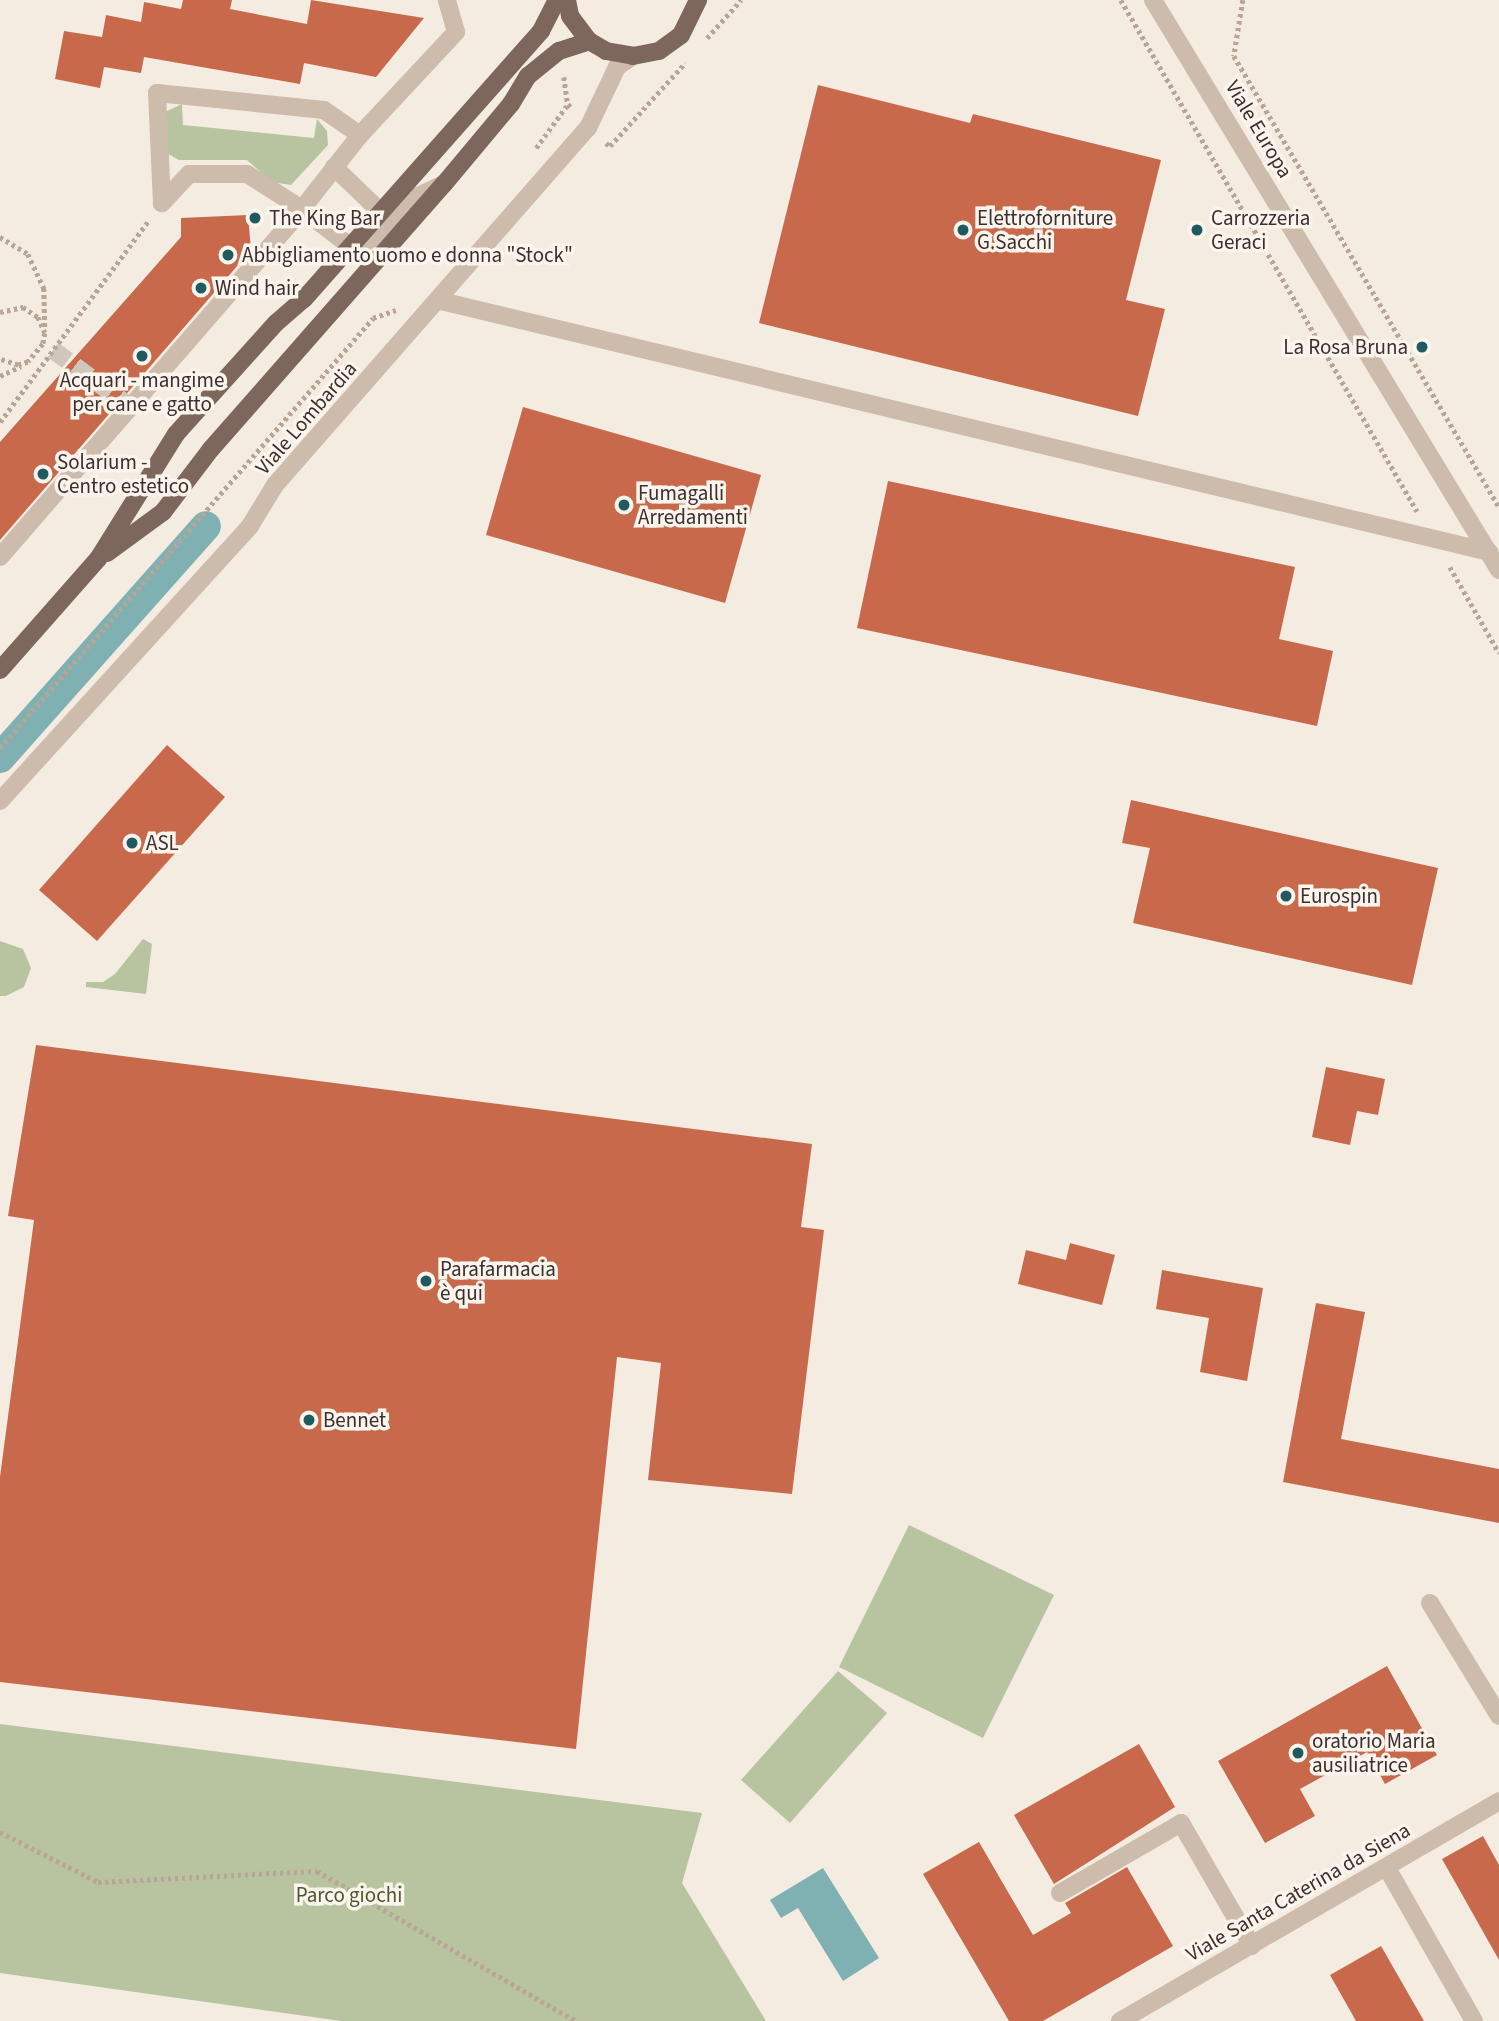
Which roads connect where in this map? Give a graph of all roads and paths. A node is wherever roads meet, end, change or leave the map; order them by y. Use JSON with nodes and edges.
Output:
{"nodes":[{"id":1,"x":447,"y":0,"type":"edge"},
{"id":2,"x":557,"y":0,"type":"edge"},
{"id":3,"x":567,"y":0,"type":"edge"},
{"id":4,"x":698,"y":0,"type":"edge"},
{"id":5,"x":1121,"y":0,"type":"edge"},
{"id":6,"x":1153,"y":0,"type":"edge"},
{"id":7,"x":1243,"y":0,"type":"edge"},
{"id":8,"x":589,"y":41,"type":"junction"},
{"id":9,"x":633,"y":56,"type":"junction"},
{"id":10,"x":360,"y":135,"type":"junction"},
{"id":11,"x":334,"y":167,"type":"junction"},
{"id":12,"x":444,"y":184,"type":"junction"},
{"id":13,"x":162,"y":203,"type":"junction"},
{"id":14,"x":302,"y":209,"type":"junction"},
{"id":15,"x":382,"y":212,"type":"junction"},
{"id":16,"x":0,"y":237,"type":"edge"},
{"id":17,"x":351,"y":247,"type":"junction"},
{"id":18,"x":441,"y":301,"type":"junction"},
{"id":19,"x":0,"y":312,"type":"edge"},
{"id":20,"x":45,"y":333,"type":"junction"},
{"id":21,"x":0,"y":359,"type":"edge"},
{"id":22,"x":28,"y":362,"type":"junction"},
{"id":23,"x":0,"y":376,"type":"edge"},
{"id":24,"x":0,"y":422,"type":"edge"},
{"id":25,"x":1499,"y":507,"type":"edge"},
{"id":26,"x":1433,"y":539,"type":"junction"},
{"id":27,"x":1489,"y":552,"type":"junction"},
{"id":28,"x":0,"y":556,"type":"edge"},
{"id":29,"x":98,"y":559,"type":"junction"},
{"id":30,"x":1499,"y":570,"type":"edge"},
{"id":31,"x":1499,"y":653,"type":"edge"},
{"id":32,"x":0,"y":670,"type":"edge"},
{"id":33,"x":0,"y":801,"type":"edge"},
{"id":34,"x":1430,"y":1603,"type":"dead end"},
{"id":35,"x":1499,"y":1716,"type":"edge"},
{"id":36,"x":1499,"y":1801,"type":"edge"},
{"id":37,"x":0,"y":1832,"type":"edge"},
{"id":38,"x":1387,"y":1868,"type":"junction"},
{"id":39,"x":1060,"y":1893,"type":"dead end"},
{"id":40,"x":1252,"y":1945,"type":"junction"},
{"id":41,"x":576,"y":2021,"type":"edge"},
{"id":42,"x":1120,"y":2021,"type":"edge"},
{"id":43,"x":1475,"y":2021,"type":"edge"}],
"edges":[{"from":1,"to":10,"type":"street"},
{"from":2,"to":15,"type":"main road"},
{"from":3,"to":8,"type":"main road"},
{"from":4,"to":9,"type":"main road"},
{"from":5,"to":26,"type":"path"},
{"from":6,"to":27,"type":"street","name":"Viale Europa"},
{"from":7,"to":25,"type":"path"},
{"from":8,"to":9,"type":"main road"},
{"from":8,"to":12,"type":"main road"},
{"from":9,"to":18,"type":"street","name":"Viale Lombardia"},
{"from":10,"to":11,"type":"street"},
{"from":10,"to":13,"type":"street"},
{"from":11,"to":14,"type":"street"},
{"from":11,"to":15,"type":"street"},
{"from":12,"to":17,"type":"street"},
{"from":12,"to":29,"type":"main road"},
{"from":13,"to":14,"type":"street"},
{"from":13,"to":24,"type":"path"},
{"from":14,"to":17,"type":"street"},
{"from":14,"to":28,"type":"street"},
{"from":15,"to":17,"type":"main road"},
{"from":16,"to":20,"type":"path"},
{"from":17,"to":29,"type":"main road"},
{"from":18,"to":26,"type":"street"},
{"from":18,"to":33,"type":"street","name":"Viale Lombardia"},
{"from":19,"to":20,"type":"path"},
{"from":20,"to":22,"type":"path"},
{"from":21,"to":22,"type":"path"},
{"from":22,"to":23,"type":"path"},
{"from":26,"to":27,"type":"street"},
{"from":26,"to":31,"type":"path"},
{"from":27,"to":30,"type":"street","name":"Viale Europa"},
{"from":29,"to":32,"type":"main road"},
{"from":34,"to":35,"type":"street"},
{"from":36,"to":38,"type":"street","name":"Viale Santa Caterina da Siena"},
{"from":37,"to":41,"type":"path"},
{"from":38,"to":40,"type":"street","name":"Viale Santa Caterina da Siena"},
{"from":38,"to":43,"type":"street"},
{"from":39,"to":40,"type":"street"},
{"from":40,"to":42,"type":"street","name":"Viale Santa Caterina da Siena"}]}
